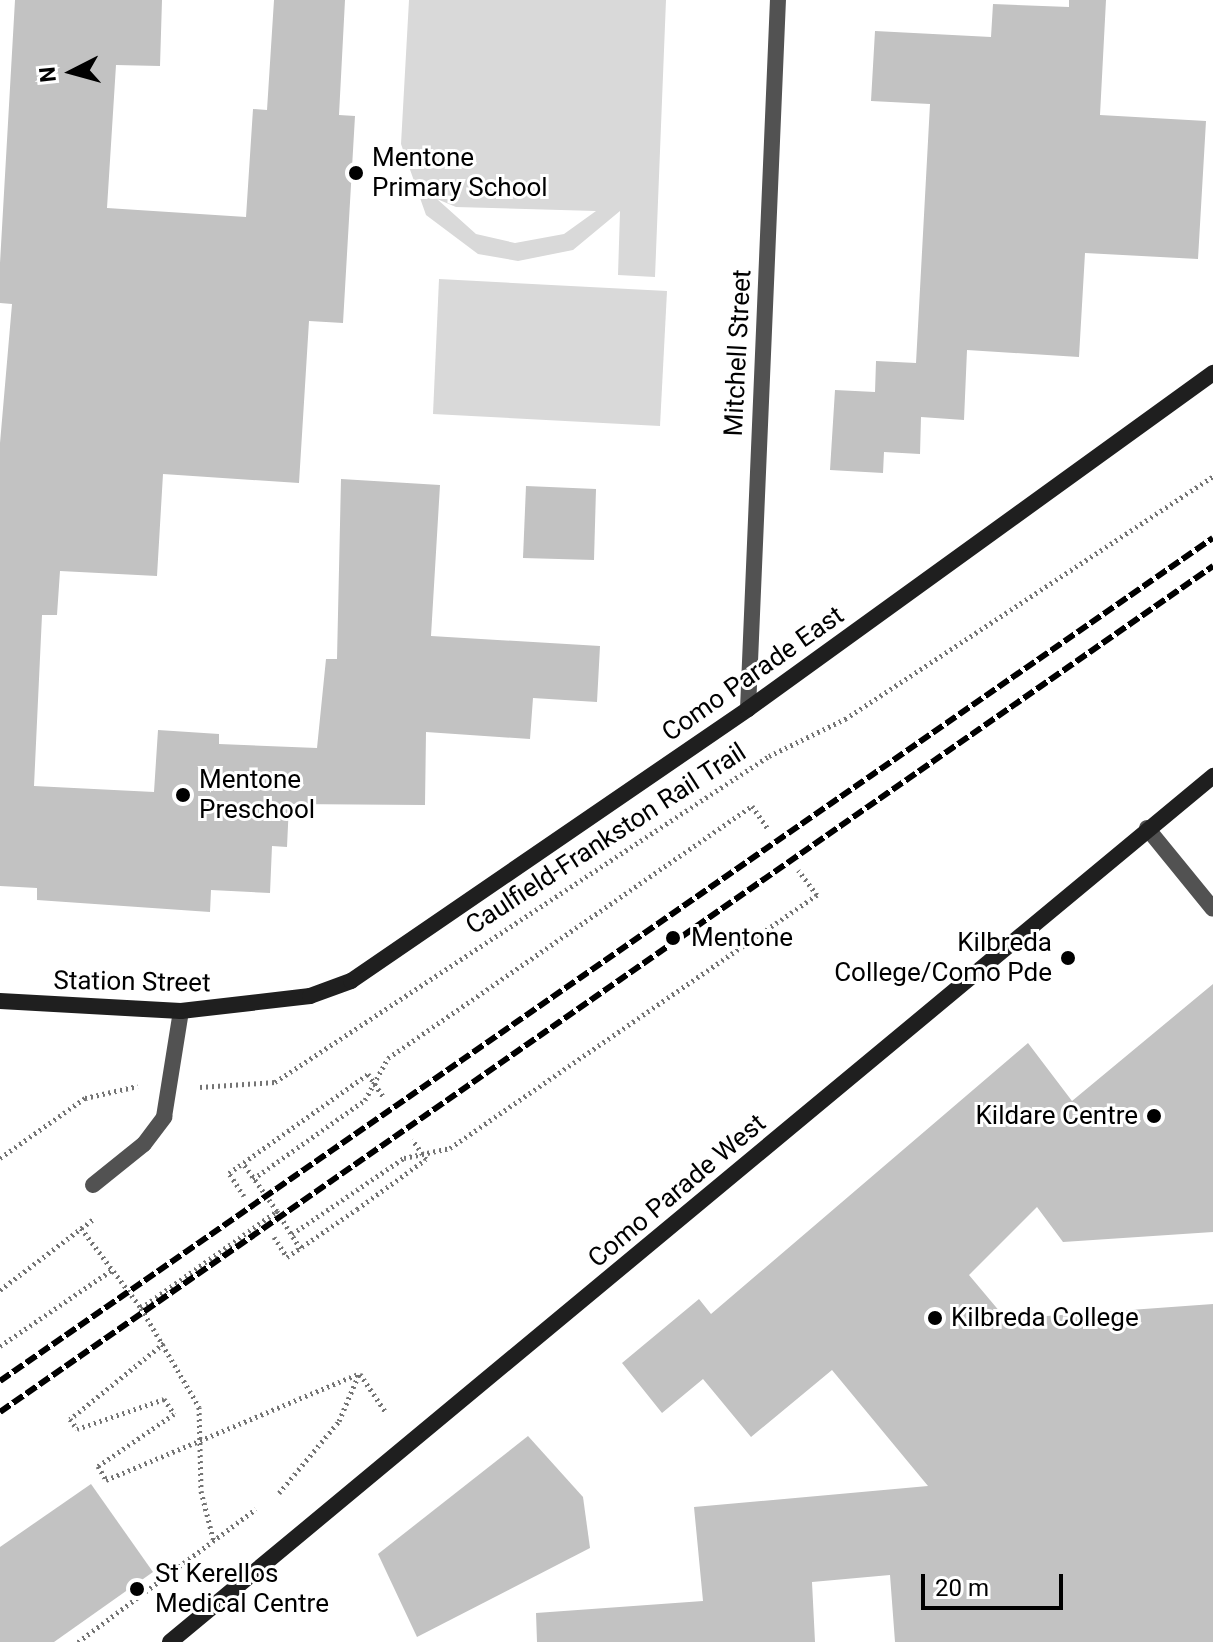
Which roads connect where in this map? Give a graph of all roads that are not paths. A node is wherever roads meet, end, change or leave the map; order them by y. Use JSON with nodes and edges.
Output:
{"nodes":[{"id":1,"x":778,"y":0,"type":"edge"},
{"id":2,"x":1213,"y":373,"type":"edge"},
{"id":3,"x":748,"y":709,"type":"junction"},
{"id":4,"x":1213,"y":776,"type":"edge"},
{"id":5,"x":1147,"y":828,"type":"junction"},
{"id":6,"x":1213,"y":909,"type":"edge"},
{"id":7,"x":310,"y":996,"type":"joint"},
{"id":8,"x":0,"y":1001,"type":"edge"},
{"id":9,"x":181,"y":1011,"type":"junction"},
{"id":10,"x":93,"y":1185,"type":"dead end"},
{"id":11,"x":170,"y":1642,"type":"edge"}],
"edges":[{"from":1,"to":3,"type":"street","name":"Mitchell Street"},
{"from":2,"to":3,"type":"street","name":"Como Parade East"},
{"from":3,"to":7,"type":"street","name":"Como Parade East"},
{"from":4,"to":5,"type":"street","name":"Como Parade West"},
{"from":5,"to":6,"type":"street"},
{"from":5,"to":11,"type":"street","name":"Como Parade West"},
{"from":7,"to":9,"type":"street","name":"Station Street"},
{"from":8,"to":9,"type":"street","name":"Station Street"},
{"from":9,"to":10,"type":"street"}]}
